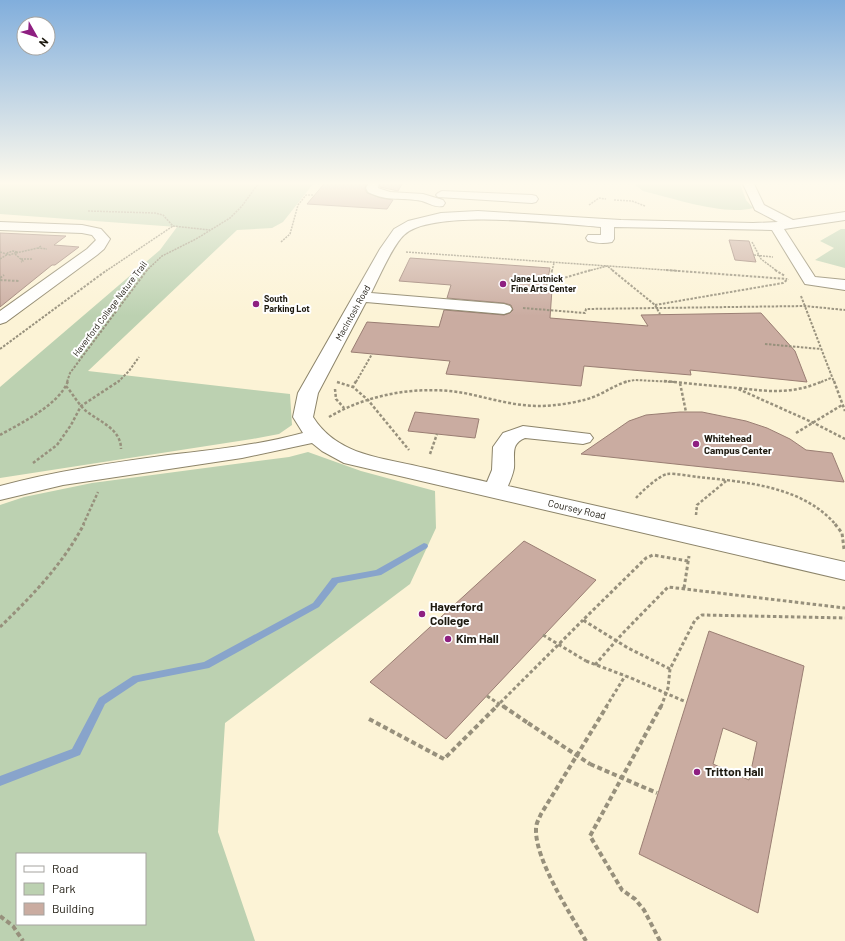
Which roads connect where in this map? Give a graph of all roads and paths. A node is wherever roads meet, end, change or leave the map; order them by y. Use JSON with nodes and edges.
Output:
{"nodes":[{"id":1,"x":78,"y":228,"type":"edge"},
{"id":2,"x":171,"y":228,"type":"edge"},
{"id":3,"x":191,"y":228,"type":"edge"},
{"id":4,"x":213,"y":228,"type":"edge"},
{"id":5,"x":292,"y":228,"type":"edge"},
{"id":6,"x":404,"y":228,"type":"edge"},
{"id":7,"x":607,"y":228,"type":"edge"},
{"id":8,"x":743,"y":228,"type":"edge"},
{"id":9,"x":777,"y":228,"type":"edge"},
{"id":10,"x":210,"y":230,"type":"junction"},
{"id":11,"x":593,"y":238,"type":"dead end"},
{"id":12,"x":281,"y":242,"type":"dead end"},
{"id":13,"x":41,"y":246,"type":"dead end"},
{"id":14,"x":14,"y":247,"type":"dead end"},
{"id":15,"x":38,"y":248,"type":"junction"},
{"id":16,"x":47,"y":249,"type":"dead end"},
{"id":17,"x":14,"y":251,"type":"junction"},
{"id":18,"x":386,"y":251,"type":"junction"},
{"id":19,"x":0,"y":252,"type":"edge"},
{"id":20,"x":7,"y":254,"type":"junction"},
{"id":21,"x":15,"y":254,"type":"junction"},
{"id":22,"x":0,"y":259,"type":"edge"},
{"id":23,"x":21,"y":259,"type":"junction"},
{"id":24,"x":32,"y":259,"type":"dead end"},
{"id":25,"x":21,"y":262,"type":"dead end"},
{"id":26,"x":554,"y":263,"type":"junction"},
{"id":27,"x":608,"y":266,"type":"junction"},
{"id":28,"x":4,"y":275,"type":"dead end"},
{"id":29,"x":0,"y":278,"type":"edge"},
{"id":30,"x":789,"y":279,"type":"junction"},
{"id":31,"x":793,"y":281,"type":"dead end"},
{"id":32,"x":845,"y":285,"type":"edge"},
{"id":33,"x":800,"y":295,"type":"dead end"},
{"id":34,"x":361,"y":297,"type":"junction"},
{"id":35,"x":655,"y":305,"type":"junction"},
{"id":36,"x":804,"y":306,"type":"junction"},
{"id":37,"x":504,"y":309,"type":"joint"},
{"id":38,"x":657,"y":309,"type":"junction"},
{"id":39,"x":845,"y":310,"type":"edge"},
{"id":40,"x":660,"y":314,"type":"dead end"},
{"id":41,"x":0,"y":319,"type":"edge"},
{"id":42,"x":765,"y":344,"type":"dead end"},
{"id":43,"x":0,"y":349,"type":"edge"},
{"id":44,"x":821,"y":349,"type":"junction"},
{"id":45,"x":372,"y":354,"type":"dead end"},
{"id":46,"x":139,"y":357,"type":"dead end"},
{"id":47,"x":831,"y":378,"type":"junction"},
{"id":48,"x":335,"y":382,"type":"dead end"},
{"id":49,"x":680,"y":383,"type":"junction"},
{"id":50,"x":66,"y":386,"type":"junction"},
{"id":51,"x":353,"y":387,"type":"junction"},
{"id":52,"x":736,"y":388,"type":"junction"},
{"id":53,"x":368,"y":400,"type":"junction"},
{"id":54,"x":842,"y":405,"type":"junction"},
{"id":55,"x":81,"y":406,"type":"junction"},
{"id":56,"x":845,"y":411,"type":"edge"},
{"id":57,"x":686,"y":412,"type":"dead end"},
{"id":58,"x":814,"y":423,"type":"junction"},
{"id":59,"x":320,"y":429,"type":"junction"},
{"id":60,"x":796,"y":433,"type":"dead end"},
{"id":61,"x":436,"y":434,"type":"dead end"},
{"id":62,"x":0,"y":435,"type":"edge"},
{"id":63,"x":583,"y":438,"type":"dead end"},
{"id":64,"x":845,"y":439,"type":"edge"},
{"id":65,"x":409,"y":451,"type":"dead end"},
{"id":66,"x":430,"y":454,"type":"dead end"},
{"id":67,"x":32,"y":464,"type":"dead end"},
{"id":68,"x":111,"y":470,"type":"junction"},
{"id":69,"x":727,"y":481,"type":"junction"},
{"id":70,"x":495,"y":490,"type":"junction"},
{"id":71,"x":0,"y":493,"type":"edge"},
{"id":72,"x":636,"y":498,"type":"dead end"},
{"id":73,"x":695,"y":522,"type":"dead end"},
{"id":74,"x":843,"y":543,"type":"dead end"},
{"id":75,"x":845,"y":571,"type":"edge"},
{"id":76,"x":684,"y":588,"type":"junction"},
{"id":77,"x":845,"y":608,"type":"edge"},
{"id":78,"x":845,"y":618,"type":"edge"},
{"id":79,"x":583,"y":620,"type":"junction"},
{"id":80,"x":0,"y":627,"type":"edge"},
{"id":81,"x":544,"y":635,"type":"dead end"},
{"id":82,"x":595,"y":665,"type":"junction"},
{"id":83,"x":670,"y":670,"type":"junction"},
{"id":84,"x":625,"y":676,"type":"junction"},
{"id":85,"x":487,"y":696,"type":"dead end"},
{"id":86,"x":686,"y":702,"type":"dead end"},
{"id":87,"x":369,"y":719,"type":"dead end"},
{"id":88,"x":577,"y":757,"type":"junction"},
{"id":89,"x":657,"y":793,"type":"dead end"},
{"id":90,"x":0,"y":916,"type":"edge"},
{"id":91,"x":23,"y":941,"type":"edge"},
{"id":92,"x":586,"y":941,"type":"edge"},
{"id":93,"x":660,"y":941,"type":"edge"}],
"edges":[{"from":1,"to":41,"type":"street"},
{"from":2,"to":43,"type":"path"},
{"from":3,"to":10,"type":"path"},
{"from":4,"to":10,"type":"path","name":"Haverford College Nature Trail"},
{"from":5,"to":12,"type":"path"},
{"from":6,"to":18,"type":"street","name":"MacIntosh Road"},
{"from":7,"to":11,"type":"street"},
{"from":8,"to":30,"type":"path"},
{"from":9,"to":32,"type":"street"},
{"from":10,"to":50,"type":"path","name":"Haverford College Nature Trail"},
{"from":13,"to":15,"type":"path"},
{"from":14,"to":17,"type":"path"},
{"from":15,"to":16,"type":"path"},
{"from":15,"to":21,"type":"path"},
{"from":17,"to":20,"type":"path"},
{"from":17,"to":21,"type":"path"},
{"from":18,"to":26,"type":"path"},
{"from":18,"to":34,"type":"street","name":"MacIntosh Road"},
{"from":19,"to":20,"type":"path"},
{"from":20,"to":21,"type":"path"},
{"from":20,"to":22,"type":"path"},
{"from":21,"to":23,"type":"path"},
{"from":23,"to":24,"type":"path"},
{"from":23,"to":25,"type":"path"},
{"from":26,"to":27,"type":"path"},
{"from":26,"to":27,"type":"path"},
{"from":27,"to":30,"type":"path"},
{"from":27,"to":35,"type":"path"},
{"from":28,"to":29,"type":"path"},
{"from":30,"to":31,"type":"path"},
{"from":30,"to":35,"type":"path"},
{"from":33,"to":36,"type":"path"},
{"from":34,"to":37,"type":"street"},
{"from":34,"to":59,"type":"street","name":"MacIntosh Road"},
{"from":35,"to":38,"type":"path"},
{"from":36,"to":38,"type":"path"},
{"from":36,"to":39,"type":"path"},
{"from":36,"to":44,"type":"path"},
{"from":37,"to":38,"type":"path"},
{"from":38,"to":40,"type":"path"},
{"from":42,"to":44,"type":"path"},
{"from":44,"to":47,"type":"path"},
{"from":45,"to":51,"type":"path"},
{"from":46,"to":55,"type":"path"},
{"from":47,"to":52,"type":"path"},
{"from":47,"to":54,"type":"path"},
{"from":48,"to":51,"type":"path"},
{"from":49,"to":52,"type":"path"},
{"from":49,"to":53,"type":"path"},
{"from":49,"to":57,"type":"path"},
{"from":50,"to":55,"type":"path"},
{"from":50,"to":62,"type":"path","name":"Haverford College Nature Trail"},
{"from":51,"to":53,"type":"path"},
{"from":52,"to":58,"type":"path"},
{"from":53,"to":59,"type":"path"},
{"from":53,"to":65,"type":"path"},
{"from":54,"to":56,"type":"path"},
{"from":54,"to":58,"type":"path"},
{"from":55,"to":67,"type":"path"},
{"from":55,"to":68,"type":"path"},
{"from":58,"to":60,"type":"path"},
{"from":58,"to":64,"type":"path"},
{"from":59,"to":68,"type":"street"},
{"from":59,"to":70,"type":"street","name":"Coursey Road"},
{"from":61,"to":66,"type":"path"},
{"from":63,"to":70,"type":"street"},
{"from":68,"to":71,"type":"street"},
{"from":68,"to":80,"type":"path"},
{"from":69,"to":72,"type":"path"},
{"from":69,"to":73,"type":"path"},
{"from":69,"to":74,"type":"path"},
{"from":70,"to":75,"type":"street","name":"Coursey Road"},
{"from":76,"to":77,"type":"path"},
{"from":76,"to":79,"type":"path"},
{"from":76,"to":82,"type":"path","bridge":true},
{"from":78,"to":83,"type":"path"},
{"from":79,"to":83,"type":"path"},
{"from":79,"to":87,"type":"path"},
{"from":81,"to":82,"type":"path","bridge":true},
{"from":82,"to":84,"type":"path"},
{"from":83,"to":93,"type":"path"},
{"from":84,"to":86,"type":"path","bridge":true},
{"from":84,"to":88,"type":"path"},
{"from":85,"to":88,"type":"path","bridge":true},
{"from":88,"to":89,"type":"path","bridge":true},
{"from":88,"to":92,"type":"path"},
{"from":90,"to":91,"type":"path"}]}
